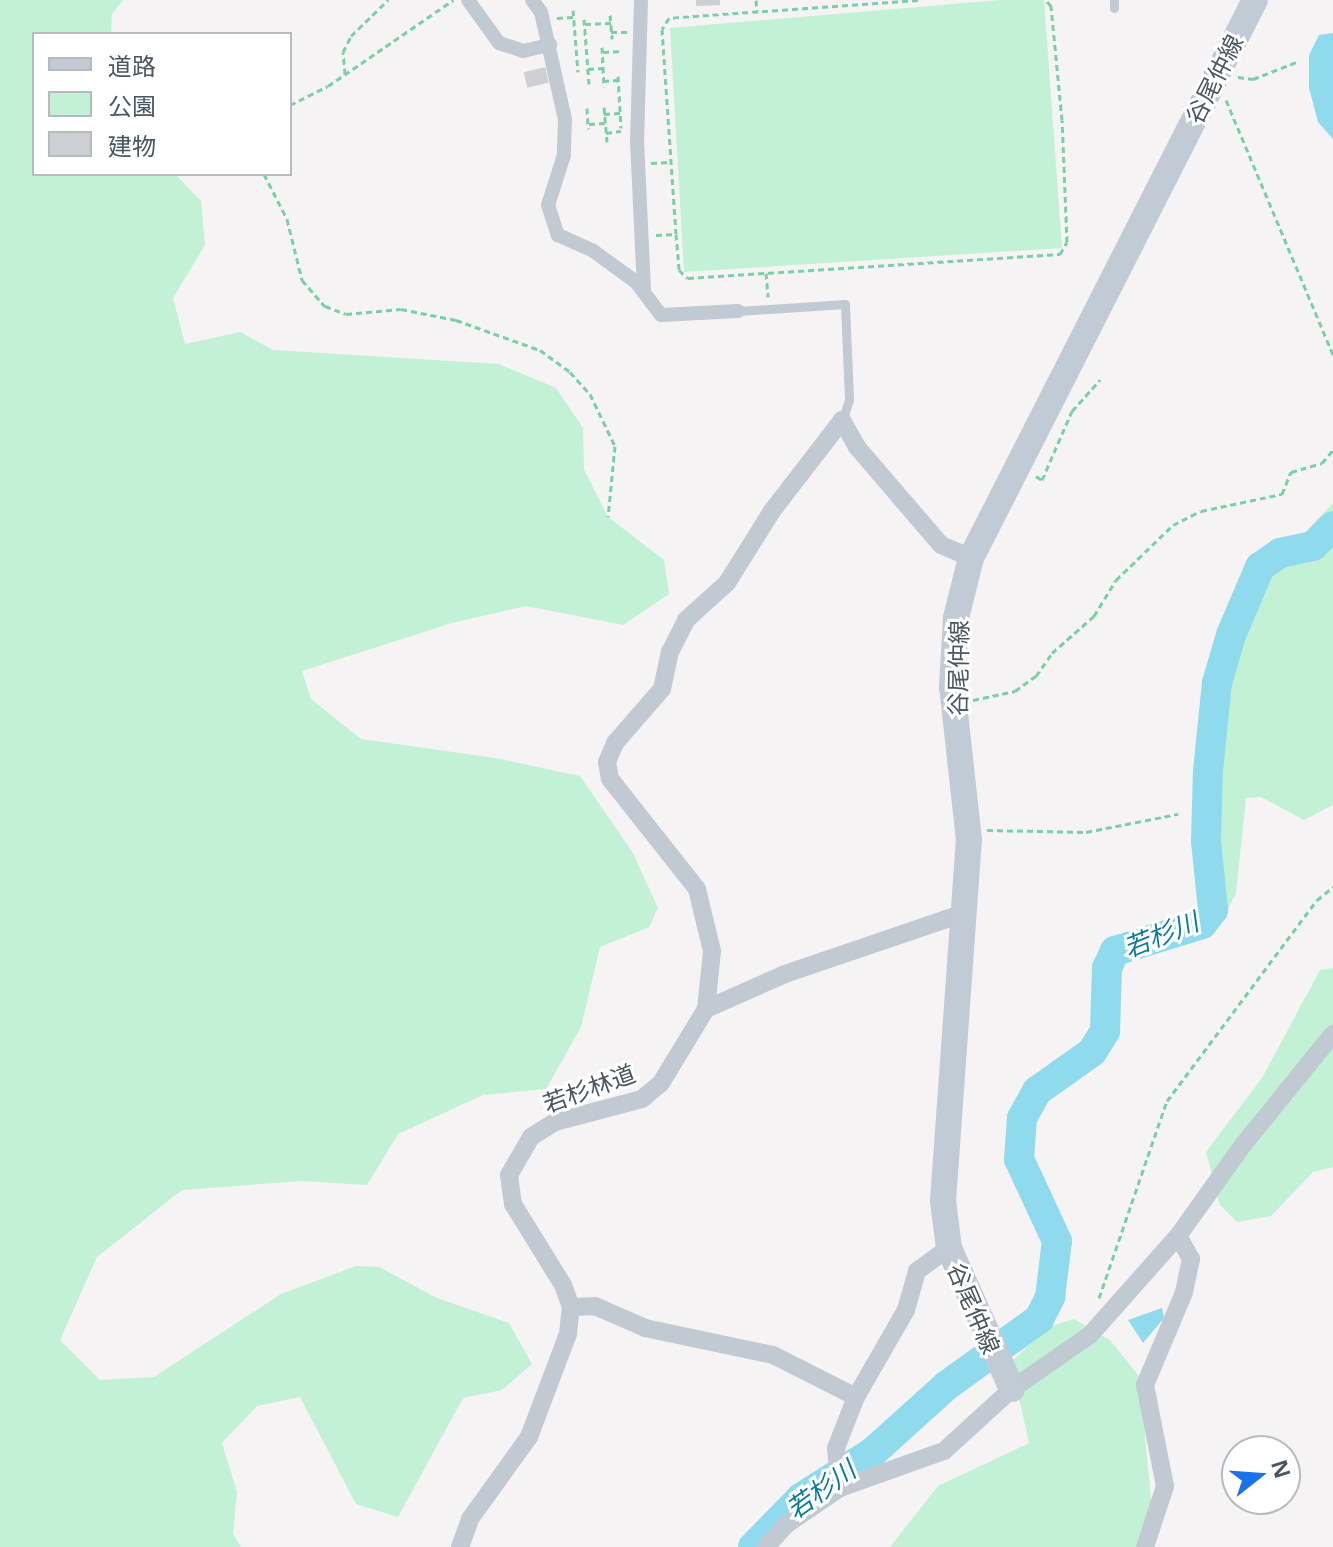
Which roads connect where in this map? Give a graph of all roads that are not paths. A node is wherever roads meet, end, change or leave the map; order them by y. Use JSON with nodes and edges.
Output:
{"nodes":[{"id":1,"x":468,"y":0,"type":"edge"},
{"id":2,"x":532,"y":0,"type":"edge"},
{"id":3,"x":641,"y":0,"type":"edge"},
{"id":4,"x":1255,"y":0,"type":"edge"},
{"id":5,"x":550,"y":45,"type":"junction"},
{"id":6,"x":644,"y":294,"type":"junction"},
{"id":7,"x":738,"y":311,"type":"joint"},
{"id":8,"x":842,"y":420,"type":"junction"},
{"id":9,"x":971,"y":558,"type":"junction"},
{"id":10,"x":967,"y":912,"type":"junction"},
{"id":11,"x":706,"y":1009,"type":"junction"},
{"id":12,"x":1333,"y":1034,"type":"edge"},
{"id":13,"x":1178,"y":1236,"type":"junction"},
{"id":14,"x":949,"y":1248,"type":"junction"},
{"id":15,"x":571,"y":1307,"type":"junction"},
{"id":16,"x":1007,"y":1380,"type":"junction"},
{"id":17,"x":856,"y":1397,"type":"junction"},
{"id":18,"x":840,"y":1486,"type":"junction"},
{"id":19,"x":460,"y":1547,"type":"edge"},
{"id":20,"x":766,"y":1547,"type":"edge"},
{"id":21,"x":1145,"y":1547,"type":"edge"}],
"edges":[{"from":1,"to":5,"type":"street"},
{"from":2,"to":5,"type":"street"},
{"from":3,"to":6,"type":"street"},
{"from":4,"to":9,"type":"main road","name":"谷尾仲線"},
{"from":5,"to":6,"type":"street"},
{"from":6,"to":7,"type":"street"},
{"from":7,"to":8,"type":"lane"},
{"from":8,"to":9,"type":"street"},
{"from":8,"to":11,"type":"street"},
{"from":9,"to":10,"type":"main road","name":"谷尾仲線"},
{"from":10,"to":11,"type":"street"},
{"from":10,"to":14,"type":"main road","name":"谷尾仲線"},
{"from":11,"to":15,"type":"street","name":"若杉林道"},
{"from":12,"to":13,"type":"street"},
{"from":13,"to":16,"type":"street"},
{"from":13,"to":21,"type":"street"},
{"from":14,"to":16,"type":"main road","name":"谷尾仲線"},
{"from":14,"to":17,"type":"street"},
{"from":15,"to":17,"type":"street"},
{"from":15,"to":19,"type":"street"},
{"from":16,"to":18,"type":"street"},
{"from":17,"to":18,"type":"street"},
{"from":18,"to":20,"type":"street"}]}
